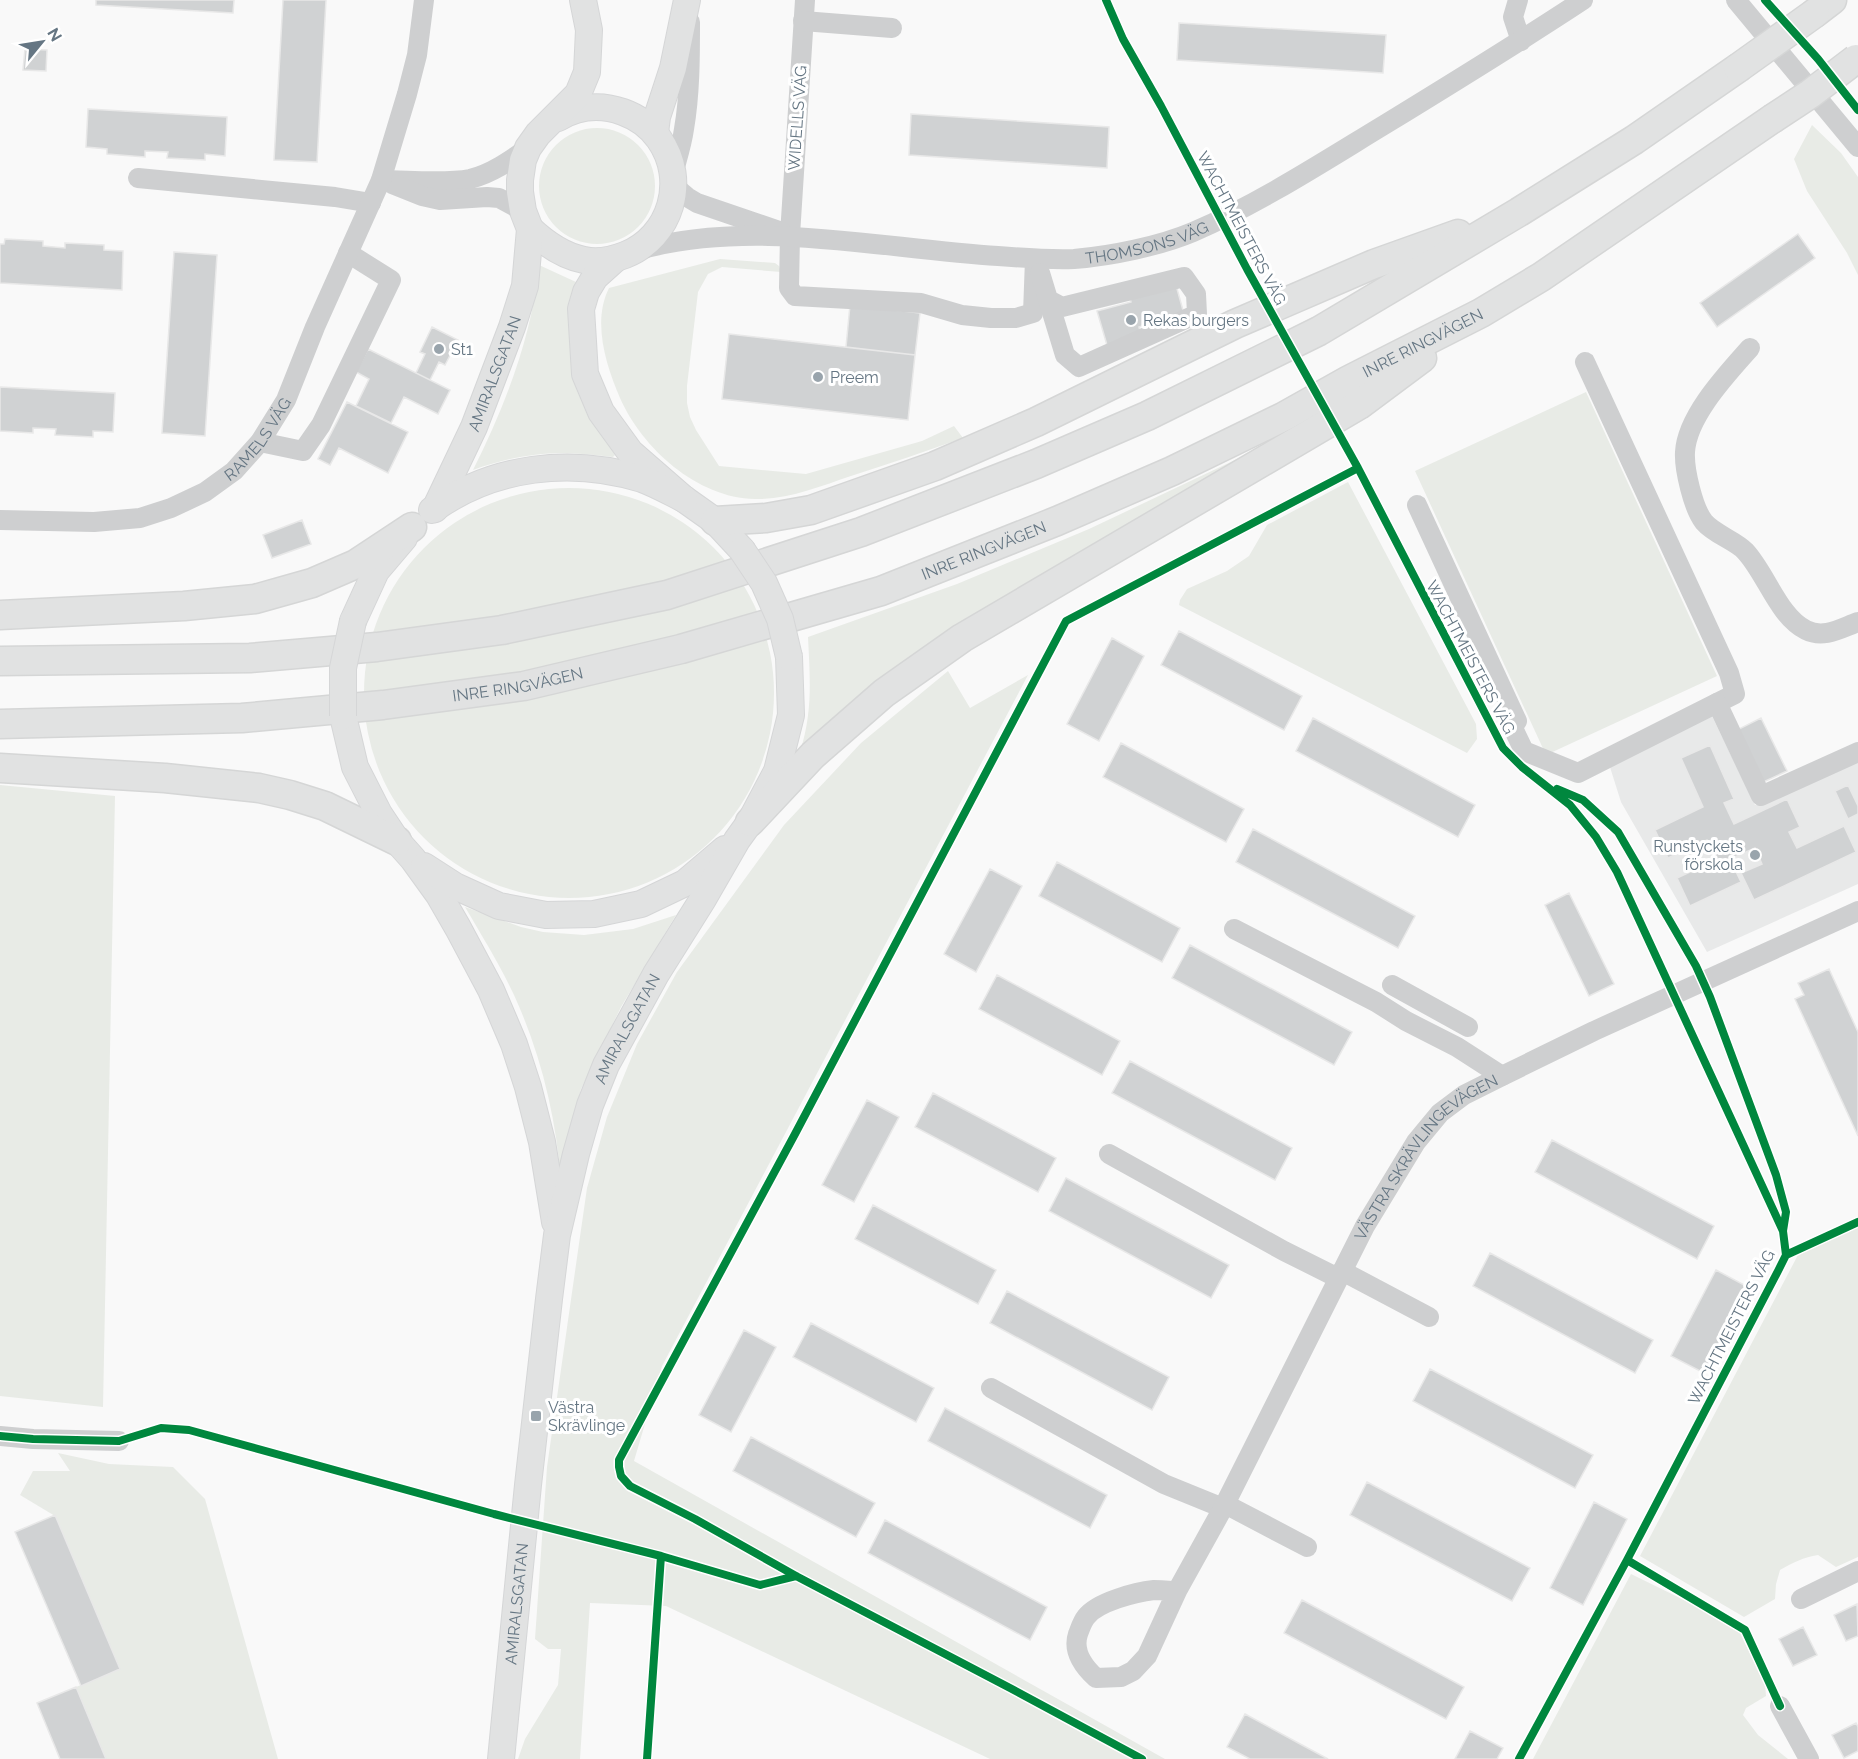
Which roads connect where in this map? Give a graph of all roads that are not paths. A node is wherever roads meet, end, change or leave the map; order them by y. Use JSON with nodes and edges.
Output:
{"nodes":[{"id":1,"x":424,"y":0,"type":"edge"},
{"id":2,"x":583,"y":0,"type":"edge"},
{"id":3,"x":688,"y":0,"type":"edge"},
{"id":4,"x":805,"y":0,"type":"edge"},
{"id":5,"x":1518,"y":0,"type":"edge"},
{"id":6,"x":1583,"y":0,"type":"edge"},
{"id":7,"x":1736,"y":0,"type":"edge"},
{"id":8,"x":1824,"y":7,"type":"edge"},
{"id":9,"x":803,"y":21,"type":"junction"},
{"id":10,"x":892,"y":28,"type":"dead end"},
{"id":11,"x":1521,"y":41,"type":"junction"},
{"id":12,"x":1857,"y":58,"type":"edge"},
{"id":13,"x":547,"y":124,"type":"junction"},
{"id":14,"x":655,"y":133,"type":"junction"},
{"id":15,"x":1858,"y":147,"type":"edge"},
{"id":16,"x":528,"y":148,"type":"junction"},
{"id":17,"x":138,"y":178,"type":"dead end"},
{"id":18,"x":381,"y":180,"type":"junction"},
{"id":19,"x":674,"y":180,"type":"junction"},
{"id":20,"x":371,"y":203,"type":"junction"},
{"id":21,"x":1519,"y":212,"type":"junction"},
{"id":22,"x":527,"y":220,"type":"junction"},
{"id":23,"x":790,"y":235,"type":"junction"},
{"id":24,"x":348,"y":253,"type":"junction"},
{"id":25,"x":625,"y":255,"type":"junction"},
{"id":26,"x":1035,"y":259,"type":"junction"},
{"id":27,"x":1049,"y":300,"type":"junction"},
{"id":28,"x":1749,"y":348,"type":"dead end"},
{"id":29,"x":1585,"y":362,"type":"dead end"},
{"id":30,"x":1354,"y":393,"type":"junction"},
{"id":31,"x":260,"y":442,"type":"junction"},
{"id":32,"x":684,"y":499,"type":"junction"},
{"id":33,"x":1417,"y":505,"type":"dead end"},
{"id":34,"x":435,"y":508,"type":"junction"},
{"id":35,"x":0,"y":519,"type":"edge"},
{"id":36,"x":715,"y":521,"type":"junction"},
{"id":37,"x":412,"y":527,"type":"junction"},
{"id":38,"x":0,"y":615,"type":"edge"},
{"id":39,"x":1858,"y":622,"type":"edge"},
{"id":40,"x":0,"y":661,"type":"edge"},
{"id":41,"x":1717,"y":703,"type":"junction"},
{"id":42,"x":0,"y":724,"type":"edge"},
{"id":43,"x":1858,"y":752,"type":"edge"},
{"id":44,"x":0,"y":768,"type":"edge"},
{"id":45,"x":743,"y":831,"type":"junction"},
{"id":46,"x":405,"y":850,"type":"junction"},
{"id":47,"x":1858,"y":911,"type":"edge"},
{"id":48,"x":1234,"y":929,"type":"dead end"},
{"id":49,"x":1392,"y":985,"type":"dead end"},
{"id":50,"x":1468,"y":1027,"type":"dead end"},
{"id":51,"x":1502,"y":1076,"type":"junction"},
{"id":52,"x":1109,"y":1154,"type":"dead end"},
{"id":53,"x":557,"y":1235,"type":"junction"},
{"id":54,"x":1340,"y":1275,"type":"junction"},
{"id":55,"x":1429,"y":1317,"type":"dead end"},
{"id":56,"x":991,"y":1388,"type":"dead end"},
{"id":57,"x":0,"y":1436,"type":"edge"},
{"id":58,"x":119,"y":1441,"type":"dead end"},
{"id":59,"x":1224,"y":1506,"type":"junction"},
{"id":60,"x":1307,"y":1547,"type":"dead end"},
{"id":61,"x":1858,"y":1571,"type":"edge"},
{"id":62,"x":1177,"y":1591,"type":"junction"},
{"id":63,"x":1801,"y":1599,"type":"dead end"},
{"id":64,"x":1780,"y":1706,"type":"dead end"},
{"id":65,"x":501,"y":1759,"type":"edge"},
{"id":66,"x":1809,"y":1759,"type":"edge"}],
"edges":[{"from":1,"to":18,"type":"street","name":"RAMELS VÄG"},
{"from":2,"to":13,"type":"main road","name":"AMIRALSGATAN"},
{"from":3,"to":14,"type":"main road","name":"AMIRALSGATAN"},
{"from":3,"to":19,"type":"street","name":"AMIRALSGATAN"},
{"from":4,"to":9,"type":"street","name":"WIDELLS VÄG"},
{"from":5,"to":11,"type":"street"},
{"from":6,"to":11,"type":"street","name":"THOMSONS VÄG"},
{"from":7,"to":15,"type":"street"},
{"from":8,"to":21,"type":"highway","bridge":true},
{"from":9,"to":10,"type":"street"},
{"from":9,"to":23,"type":"street","name":"WIDELLS VÄG"},
{"from":11,"to":26,"type":"street","name":"THOMSONS VÄG"},
{"from":12,"to":30,"type":"highway","name":"INRE RINGVÄGEN","bridge":true},
{"from":13,"to":14,"type":"main road","name":"AMIRALSGATAN"},
{"from":13,"to":16,"type":"main road","name":"AMIRALSGATAN"},
{"from":14,"to":19,"type":"main road","name":"AMIRALSGATAN"},
{"from":16,"to":18,"type":"street"},
{"from":16,"to":22,"type":"main road","name":"AMIRALSGATAN"},
{"from":17,"to":20,"type":"street"},
{"from":18,"to":20,"type":"street","name":"RAMELS VÄG"},
{"from":18,"to":22,"type":"street"},
{"from":19,"to":23,"type":"street","name":"THOMSONS VÄG"},
{"from":19,"to":25,"type":"main road","name":"AMIRALSGATAN"},
{"from":20,"to":24,"type":"street","name":"RAMELS VÄG"},
{"from":21,"to":36,"type":"highway"},
{"from":21,"to":40,"type":"highway"},
{"from":22,"to":25,"type":"main road"},
{"from":22,"to":34,"type":"main road","name":"AMIRALSGATAN"},
{"from":23,"to":25,"type":"street","name":"THOMSONS VÄG"},
{"from":23,"to":26,"type":"street","name":"THOMSONS VÄG"},
{"from":23,"to":26,"type":"street","name":"WIDELLS VÄG"},
{"from":24,"to":31,"type":"street","name":"RAMELS VÄG"},
{"from":24,"to":31,"type":"street"},
{"from":25,"to":32,"type":"main road","name":"AMIRALSGATAN"},
{"from":26,"to":27,"type":"street"},
{"from":27,"to":27,"type":"street"},
{"from":28,"to":39,"type":"street"},
{"from":29,"to":41,"type":"street"},
{"from":30,"to":42,"type":"highway","name":"INRE RINGVÄGEN"},
{"from":30,"to":45,"type":"highway"},
{"from":31,"to":35,"type":"street","name":"RAMELS VÄG"},
{"from":32,"to":34,"type":"main road","name":"AMIRALSGATAN"},
{"from":32,"to":36,"type":"main road","name":"AMIRALSGATAN"},
{"from":33,"to":41,"type":"street"},
{"from":34,"to":37,"type":"main road","name":"AMIRALSGATAN"},
{"from":36,"to":45,"type":"main road","name":"AMIRALSGATAN","bridge":true},
{"from":37,"to":38,"type":"highway"},
{"from":37,"to":46,"type":"main road","name":"AMIRALSGATAN","bridge":true},
{"from":41,"to":43,"type":"street"},
{"from":44,"to":46,"type":"highway"},
{"from":45,"to":46,"type":"main road","name":"AMIRALSGATAN"},
{"from":45,"to":53,"type":"main road","name":"AMIRALSGATAN"},
{"from":46,"to":53,"type":"main road","name":"AMIRALSGATAN"},
{"from":47,"to":51,"type":"street","name":"VÄSTRA SKRÄVLINGEVÄGEN"},
{"from":48,"to":51,"type":"street"},
{"from":49,"to":50,"type":"street"},
{"from":51,"to":54,"type":"street","name":"VÄSTRA SKRÄVLINGEVÄGEN"},
{"from":52,"to":54,"type":"street"},
{"from":53,"to":65,"type":"main road","name":"AMIRALSGATAN"},
{"from":54,"to":55,"type":"street"},
{"from":54,"to":59,"type":"street","name":"VÄSTRA SKRÄVLINGEVÄGEN"},
{"from":56,"to":59,"type":"street"},
{"from":57,"to":58,"type":"street"},
{"from":59,"to":60,"type":"street"},
{"from":59,"to":62,"type":"street","name":"VÄSTRA SKRÄVLINGEVÄGEN"},
{"from":61,"to":63,"type":"street"},
{"from":62,"to":62,"type":"street","name":"VÄSTRA SKRÄVLINGEVÄGEN"},
{"from":64,"to":66,"type":"street"}]}
